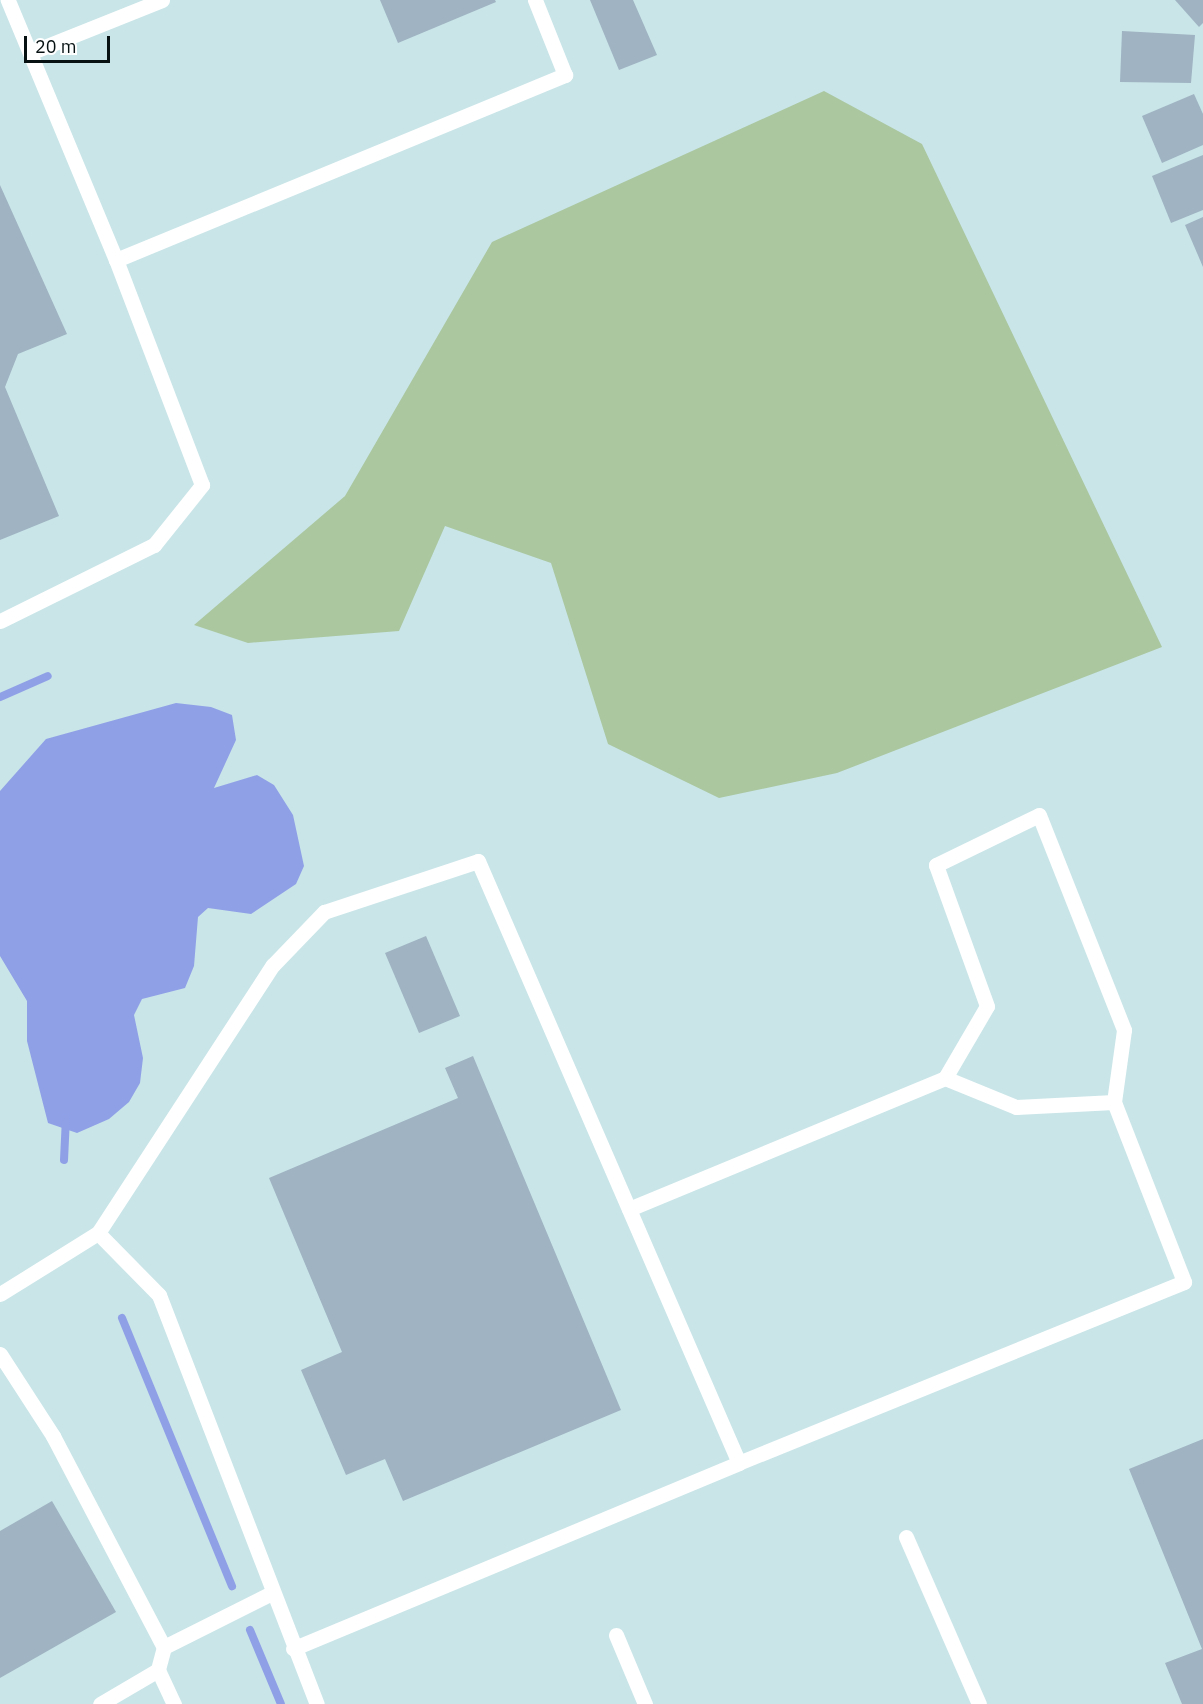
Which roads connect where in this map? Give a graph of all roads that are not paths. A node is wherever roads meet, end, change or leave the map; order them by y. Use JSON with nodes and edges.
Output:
{"nodes":[{"id":1,"x":8,"y":0,"type":"edge"},
{"id":2,"x":162,"y":0,"type":"edge"},
{"id":3,"x":535,"y":0,"type":"edge"},
{"id":4,"x":32,"y":52,"type":"junction"},
{"id":5,"x":117,"y":260,"type":"junction"},
{"id":6,"x":0,"y":621,"type":"edge"},
{"id":7,"x":945,"y":1078,"type":"junction"},
{"id":8,"x":1114,"y":1102,"type":"junction"},
{"id":9,"x":629,"y":1209,"type":"junction"},
{"id":10,"x":98,"y":1233,"type":"junction"},
{"id":11,"x":0,"y":1294,"type":"edge"},
{"id":12,"x":0,"y":1354,"type":"edge"},
{"id":13,"x":739,"y":1463,"type":"junction"},
{"id":14,"x":906,"y":1537,"type":"dead end"},
{"id":15,"x":272,"y":1593,"type":"junction"},
{"id":16,"x":616,"y":1635,"type":"dead end"},
{"id":17,"x":164,"y":1647,"type":"junction"},
{"id":18,"x":293,"y":1649,"type":"junction"},
{"id":19,"x":158,"y":1670,"type":"junction"},
{"id":20,"x":100,"y":1704,"type":"edge"},
{"id":21,"x":174,"y":1704,"type":"edge"},
{"id":22,"x":316,"y":1704,"type":"edge"},
{"id":23,"x":645,"y":1704,"type":"edge"},
{"id":24,"x":979,"y":1704,"type":"edge"}],
"edges":[{"from":1,"to":4,"type":"lane"},
{"from":2,"to":4,"type":"lane"},
{"from":3,"to":5,"type":"lane"},
{"from":4,"to":5,"type":"lane"},
{"from":5,"to":6,"type":"lane"},
{"from":7,"to":8,"type":"lane"},
{"from":7,"to":8,"type":"lane"},
{"from":7,"to":9,"type":"lane"},
{"from":8,"to":13,"type":"lane"},
{"from":9,"to":10,"type":"lane"},
{"from":9,"to":13,"type":"lane"},
{"from":10,"to":11,"type":"lane"},
{"from":10,"to":15,"type":"lane"},
{"from":12,"to":17,"type":"lane"},
{"from":13,"to":18,"type":"lane"},
{"from":14,"to":24,"type":"lane"},
{"from":15,"to":17,"type":"lane"},
{"from":15,"to":18,"type":"lane"},
{"from":16,"to":23,"type":"lane"},
{"from":17,"to":19,"type":"lane"},
{"from":18,"to":22,"type":"lane"},
{"from":19,"to":20,"type":"lane"},
{"from":19,"to":21,"type":"lane"}]}
